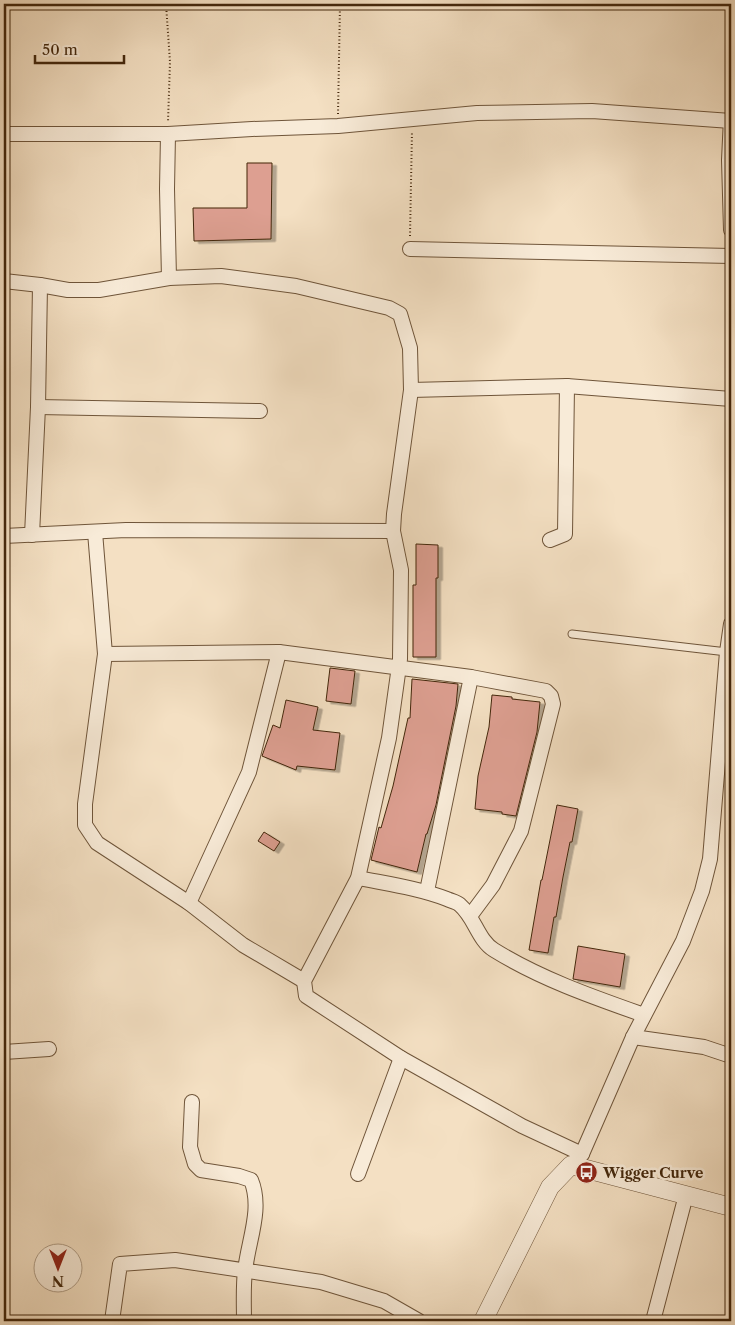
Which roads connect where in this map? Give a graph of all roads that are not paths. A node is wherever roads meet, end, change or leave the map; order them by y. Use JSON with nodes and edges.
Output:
{"nodes":[{"id":1,"x":731,"y":120,"type":"edge"},
{"id":2,"x":4,"y":134,"type":"edge"},
{"id":3,"x":168,"y":134,"type":"junction"},
{"id":4,"x":730,"y":160,"type":"edge"},
{"id":5,"x":731,"y":230,"type":"edge"},
{"id":6,"x":410,"y":249,"type":"road end"},
{"id":7,"x":731,"y":256,"type":"edge"},
{"id":8,"x":169,"y":278,"type":"junction"},
{"id":9,"x":4,"y":281,"type":"edge"},
{"id":10,"x":40,"y":285,"type":"junction"},
{"id":11,"x":567,"y":386,"type":"junction"},
{"id":12,"x":411,"y":390,"type":"junction"},
{"id":13,"x":731,"y":399,"type":"edge"},
{"id":14,"x":38,"y":408,"type":"junction"},
{"id":15,"x":260,"y":411,"type":"dead end"},
{"id":16,"x":393,"y":531,"type":"junction"},
{"id":17,"x":95,"y":532,"type":"junction"},
{"id":18,"x":32,"y":535,"type":"junction"},
{"id":19,"x":4,"y":536,"type":"edge"},
{"id":20,"x":550,"y":540,"type":"dead end"},
{"id":21,"x":731,"y":624,"type":"edge"},
{"id":22,"x":572,"y":634,"type":"dead end"},
{"id":23,"x":279,"y":652,"type":"junction"},
{"id":24,"x":727,"y":652,"type":"junction"},
{"id":25,"x":105,"y":654,"type":"junction"},
{"id":26,"x":399,"y":668,"type":"junction"},
{"id":27,"x":729,"y":674,"type":"edge"},
{"id":28,"x":471,"y":676,"type":"junction"},
{"id":29,"x":358,"y":878,"type":"junction"},
{"id":30,"x":427,"y":892,"type":"junction"},
{"id":31,"x":189,"y":903,"type":"junction"},
{"id":32,"x":470,"y":916,"type":"junction"},
{"id":33,"x":304,"y":981,"type":"junction"},
{"id":34,"x":644,"y":1015,"type":"junction"},
{"id":35,"x":633,"y":1037,"type":"junction"},
{"id":36,"x":49,"y":1049,"type":"dead end"},
{"id":37,"x":4,"y":1052,"type":"edge"},
{"id":38,"x":731,"y":1056,"type":"edge"},
{"id":39,"x":400,"y":1058,"type":"junction"},
{"id":40,"x":192,"y":1102,"type":"dead end"},
{"id":41,"x":576,"y":1159,"type":"junction"},
{"id":42,"x":358,"y":1174,"type":"dead end"},
{"id":43,"x":686,"y":1195,"type":"junction"},
{"id":44,"x":731,"y":1207,"type":"edge"},
{"id":45,"x":245,"y":1271,"type":"junction"},
{"id":46,"x":112,"y":1321,"type":"edge"},
{"id":47,"x":244,"y":1321,"type":"edge"},
{"id":48,"x":419,"y":1321,"type":"edge"},
{"id":49,"x":483,"y":1321,"type":"edge"},
{"id":50,"x":653,"y":1321,"type":"edge"}],
"edges":[{"from":1,"to":3,"type":"street"},
{"from":1,"to":4,"type":"street"},
{"from":2,"to":3,"type":"street"},
{"from":3,"to":8,"type":"street"},
{"from":4,"to":5,"type":"street"},
{"from":6,"to":7,"type":"street"},
{"from":8,"to":10,"type":"street"},
{"from":8,"to":12,"type":"street"},
{"from":9,"to":10,"type":"street"},
{"from":10,"to":14,"type":"street"},
{"from":11,"to":12,"type":"street"},
{"from":11,"to":13,"type":"street"},
{"from":11,"to":20,"type":"street"},
{"from":12,"to":16,"type":"street"},
{"from":14,"to":15,"type":"street"},
{"from":14,"to":18,"type":"street"},
{"from":16,"to":17,"type":"street"},
{"from":16,"to":26,"type":"street"},
{"from":17,"to":18,"type":"street"},
{"from":17,"to":25,"type":"street"},
{"from":18,"to":19,"type":"street"},
{"from":21,"to":24,"type":"street"},
{"from":22,"to":24,"type":"lane"},
{"from":23,"to":25,"type":"street"},
{"from":23,"to":26,"type":"street"},
{"from":23,"to":31,"type":"street"},
{"from":24,"to":27,"type":"street"},
{"from":25,"to":31,"type":"street"},
{"from":26,"to":28,"type":"street"},
{"from":26,"to":29,"type":"street"},
{"from":27,"to":34,"type":"street"},
{"from":28,"to":30,"type":"street"},
{"from":28,"to":32,"type":"street"},
{"from":29,"to":30,"type":"street"},
{"from":29,"to":33,"type":"street"},
{"from":30,"to":32,"type":"street"},
{"from":31,"to":33,"type":"street"},
{"from":32,"to":34,"type":"street"},
{"from":33,"to":39,"type":"street"},
{"from":34,"to":35,"type":"street"},
{"from":35,"to":38,"type":"street"},
{"from":35,"to":41,"type":"street"},
{"from":36,"to":37,"type":"street"},
{"from":39,"to":41,"type":"street"},
{"from":39,"to":42,"type":"street"},
{"from":40,"to":45,"type":"street"},
{"from":41,"to":43,"type":"street"},
{"from":41,"to":49,"type":"street"},
{"from":43,"to":44,"type":"street"},
{"from":43,"to":50,"type":"street"},
{"from":45,"to":46,"type":"street"},
{"from":45,"to":47,"type":"street"},
{"from":45,"to":48,"type":"street"}]}
